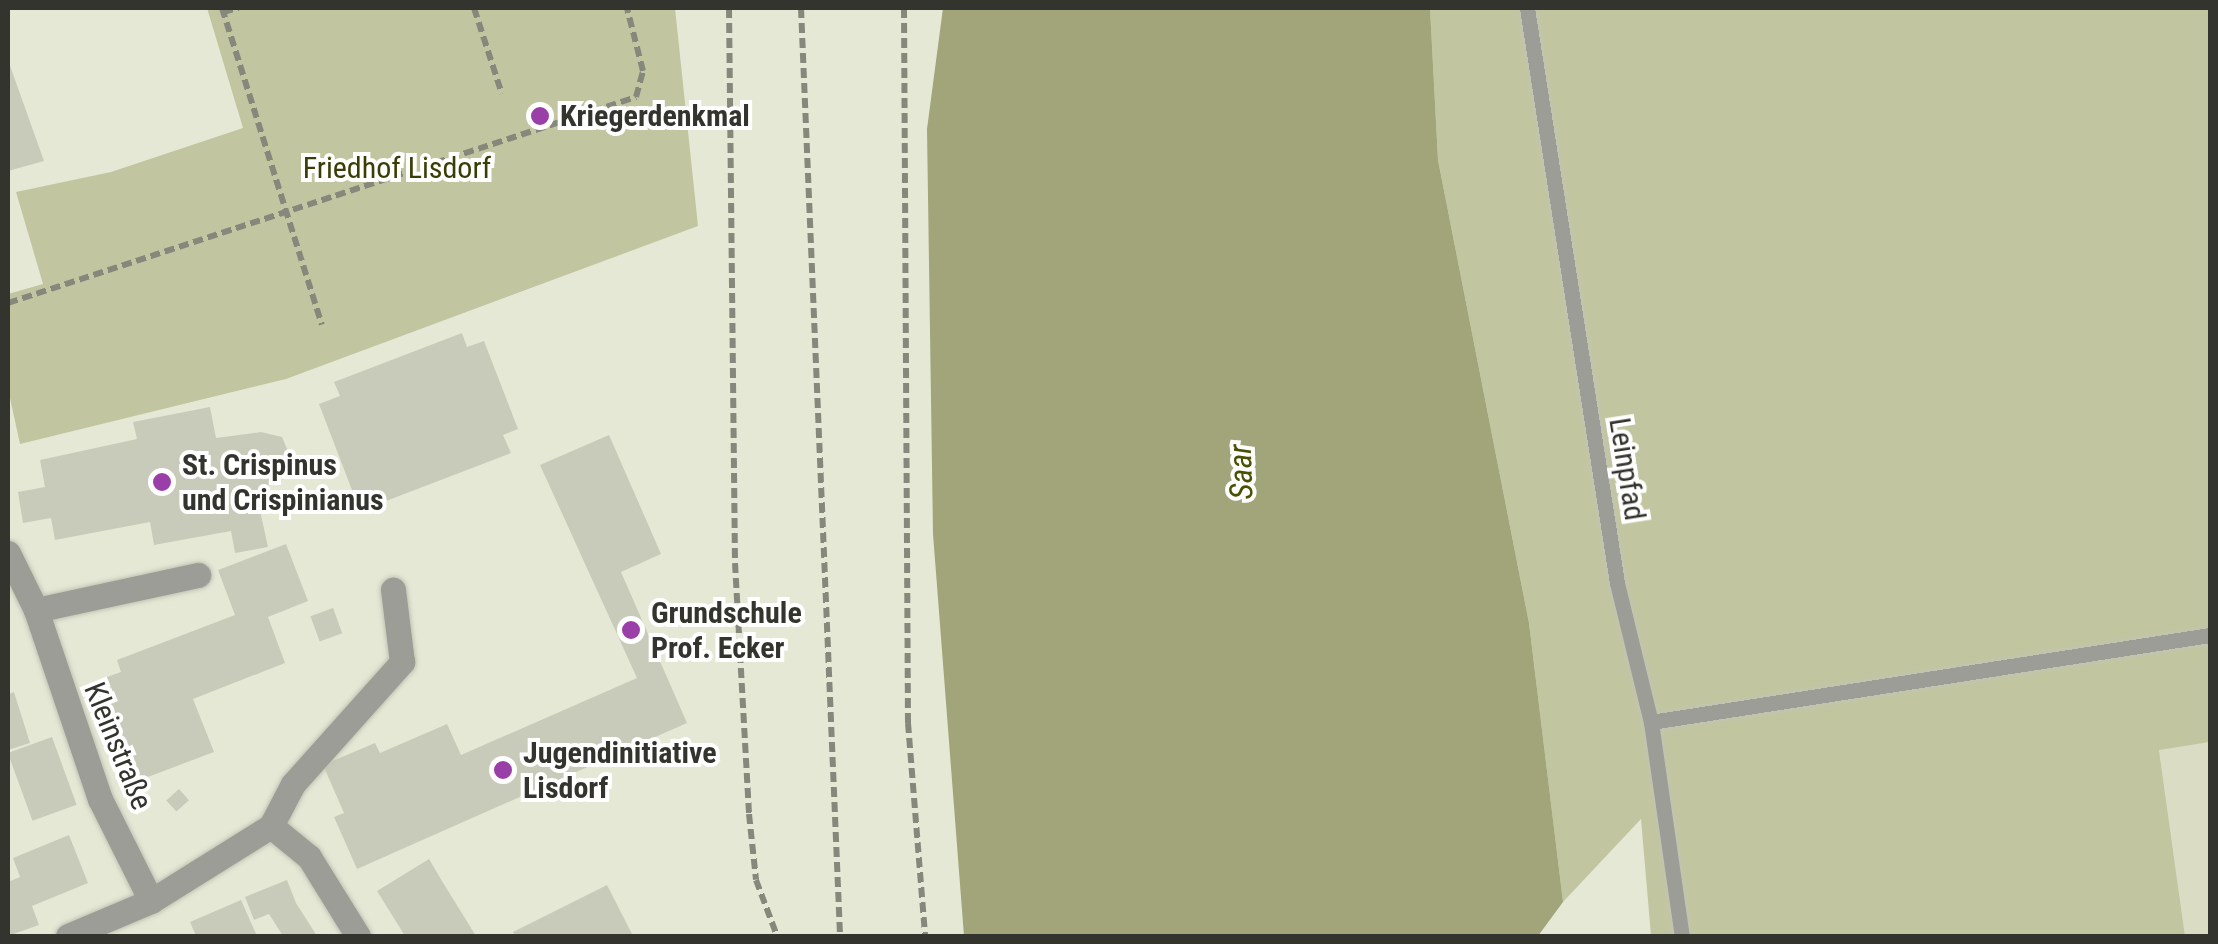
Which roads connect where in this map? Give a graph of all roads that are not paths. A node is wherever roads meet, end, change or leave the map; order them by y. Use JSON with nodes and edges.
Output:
{"nodes":[{"id":1,"x":1527,"y":8,"type":"edge"},
{"id":2,"x":8,"y":553,"type":"edge"},
{"id":3,"x":198,"y":575,"type":"dead end"},
{"id":4,"x":392,"y":590,"type":"dead end"},
{"id":5,"x":36,"y":610,"type":"junction"},
{"id":6,"x":2210,"y":636,"type":"edge"},
{"id":7,"x":1651,"y":722,"type":"junction"},
{"id":8,"x":271,"y":826,"type":"junction"},
{"id":9,"x":152,"y":900,"type":"junction"},
{"id":10,"x":68,"y":936,"type":"edge"},
{"id":11,"x":358,"y":936,"type":"edge"},
{"id":12,"x":1682,"y":936,"type":"edge"}],
"edges":[{"from":1,"to":7,"type":"lane","name":"Leinpfad"},
{"from":2,"to":5,"type":"street","name":"Kleinstraße"},
{"from":3,"to":5,"type":"street"},
{"from":4,"to":8,"type":"street"},
{"from":5,"to":9,"type":"street","name":"Kleinstraße"},
{"from":6,"to":7,"type":"lane"},
{"from":7,"to":12,"type":"lane","name":"Leinpfad"},
{"from":8,"to":9,"type":"street"},
{"from":8,"to":11,"type":"street"},
{"from":9,"to":10,"type":"street"}]}
